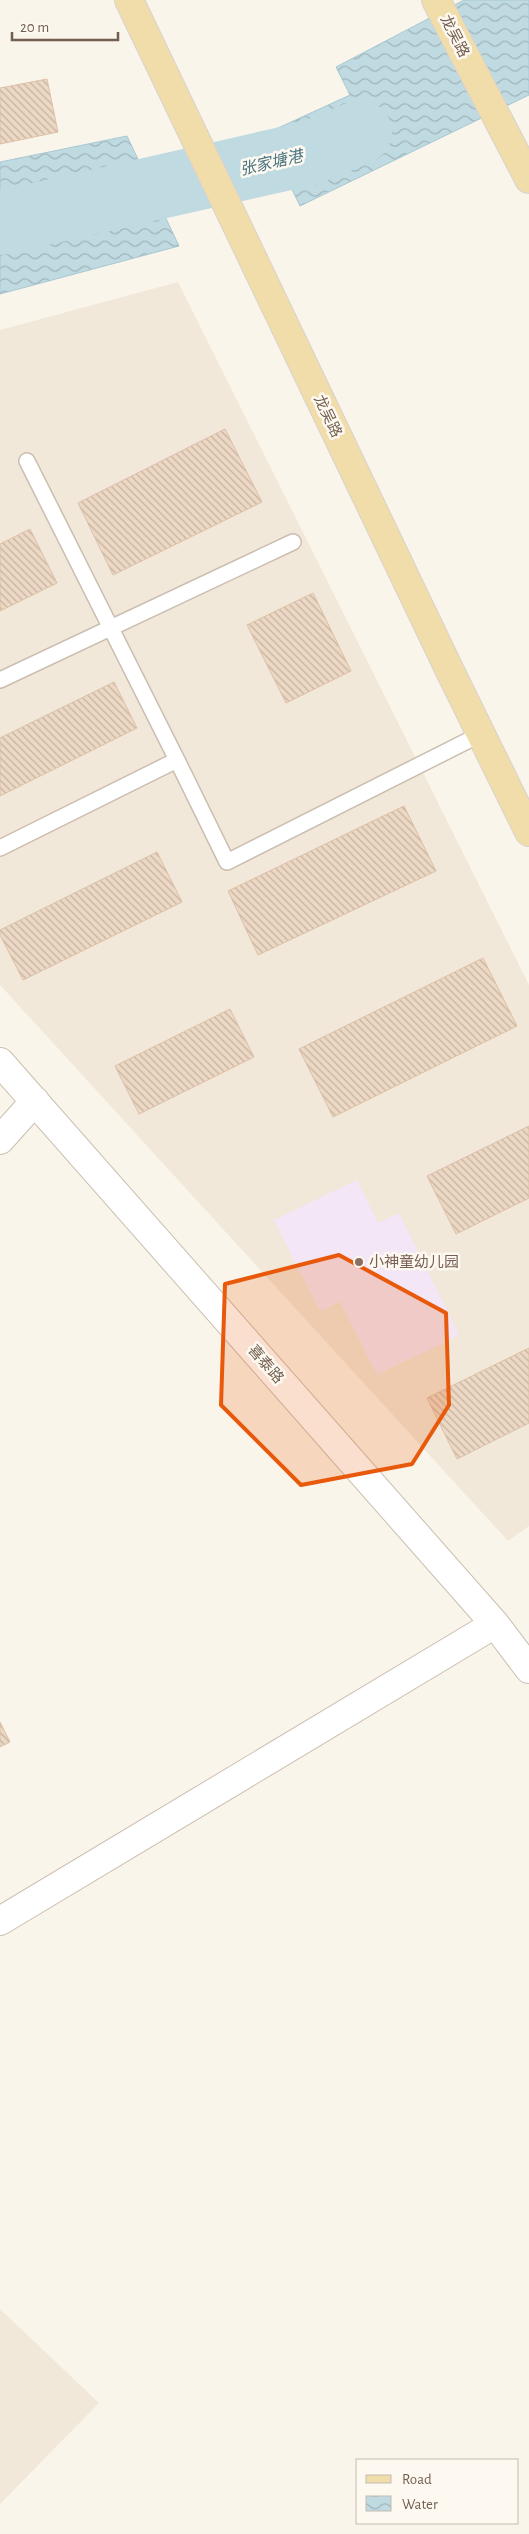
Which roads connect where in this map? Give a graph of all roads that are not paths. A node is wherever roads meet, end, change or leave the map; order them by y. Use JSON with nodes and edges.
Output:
{"nodes":[{"id":1,"x":128,"y":0,"type":"edge"},
{"id":2,"x":436,"y":0,"type":"edge"},
{"id":3,"x":529,"y":179,"type":"edge"},
{"id":4,"x":27,"y":461,"type":"dead end"},
{"id":5,"x":293,"y":542,"type":"dead end"},
{"id":6,"x":111,"y":628,"type":"junction"},
{"id":7,"x":0,"y":680,"type":"edge"},
{"id":8,"x":481,"y":734,"type":"junction"},
{"id":9,"x":177,"y":760,"type":"junction"},
{"id":10,"x":529,"y":832,"type":"edge"},
{"id":11,"x":0,"y":848,"type":"edge"},
{"id":12,"x":0,"y":1062,"type":"edge"},
{"id":13,"x":35,"y":1101,"type":"junction"},
{"id":14,"x":0,"y":1140,"type":"edge"},
{"id":15,"x":495,"y":1624,"type":"junction"},
{"id":16,"x":529,"y":1669,"type":"edge"},
{"id":17,"x":0,"y":1922,"type":"edge"}],
"edges":[{"from":1,"to":8,"type":"main road","name":"龙吴路"},
{"from":2,"to":3,"type":"main road","name":"龙吴路"},
{"from":4,"to":6,"type":"lane"},
{"from":5,"to":6,"type":"lane"},
{"from":6,"to":7,"type":"lane"},
{"from":6,"to":9,"type":"lane"},
{"from":8,"to":9,"type":"lane"},
{"from":8,"to":10,"type":"main road","name":"龙吴路"},
{"from":9,"to":11,"type":"lane"},
{"from":12,"to":13,"type":"street","name":"喜泰路"},
{"from":13,"to":14,"type":"street"},
{"from":13,"to":15,"type":"street","name":"喜泰路"},
{"from":15,"to":16,"type":"street","name":"喜泰路"},
{"from":15,"to":17,"type":"street"}]}
